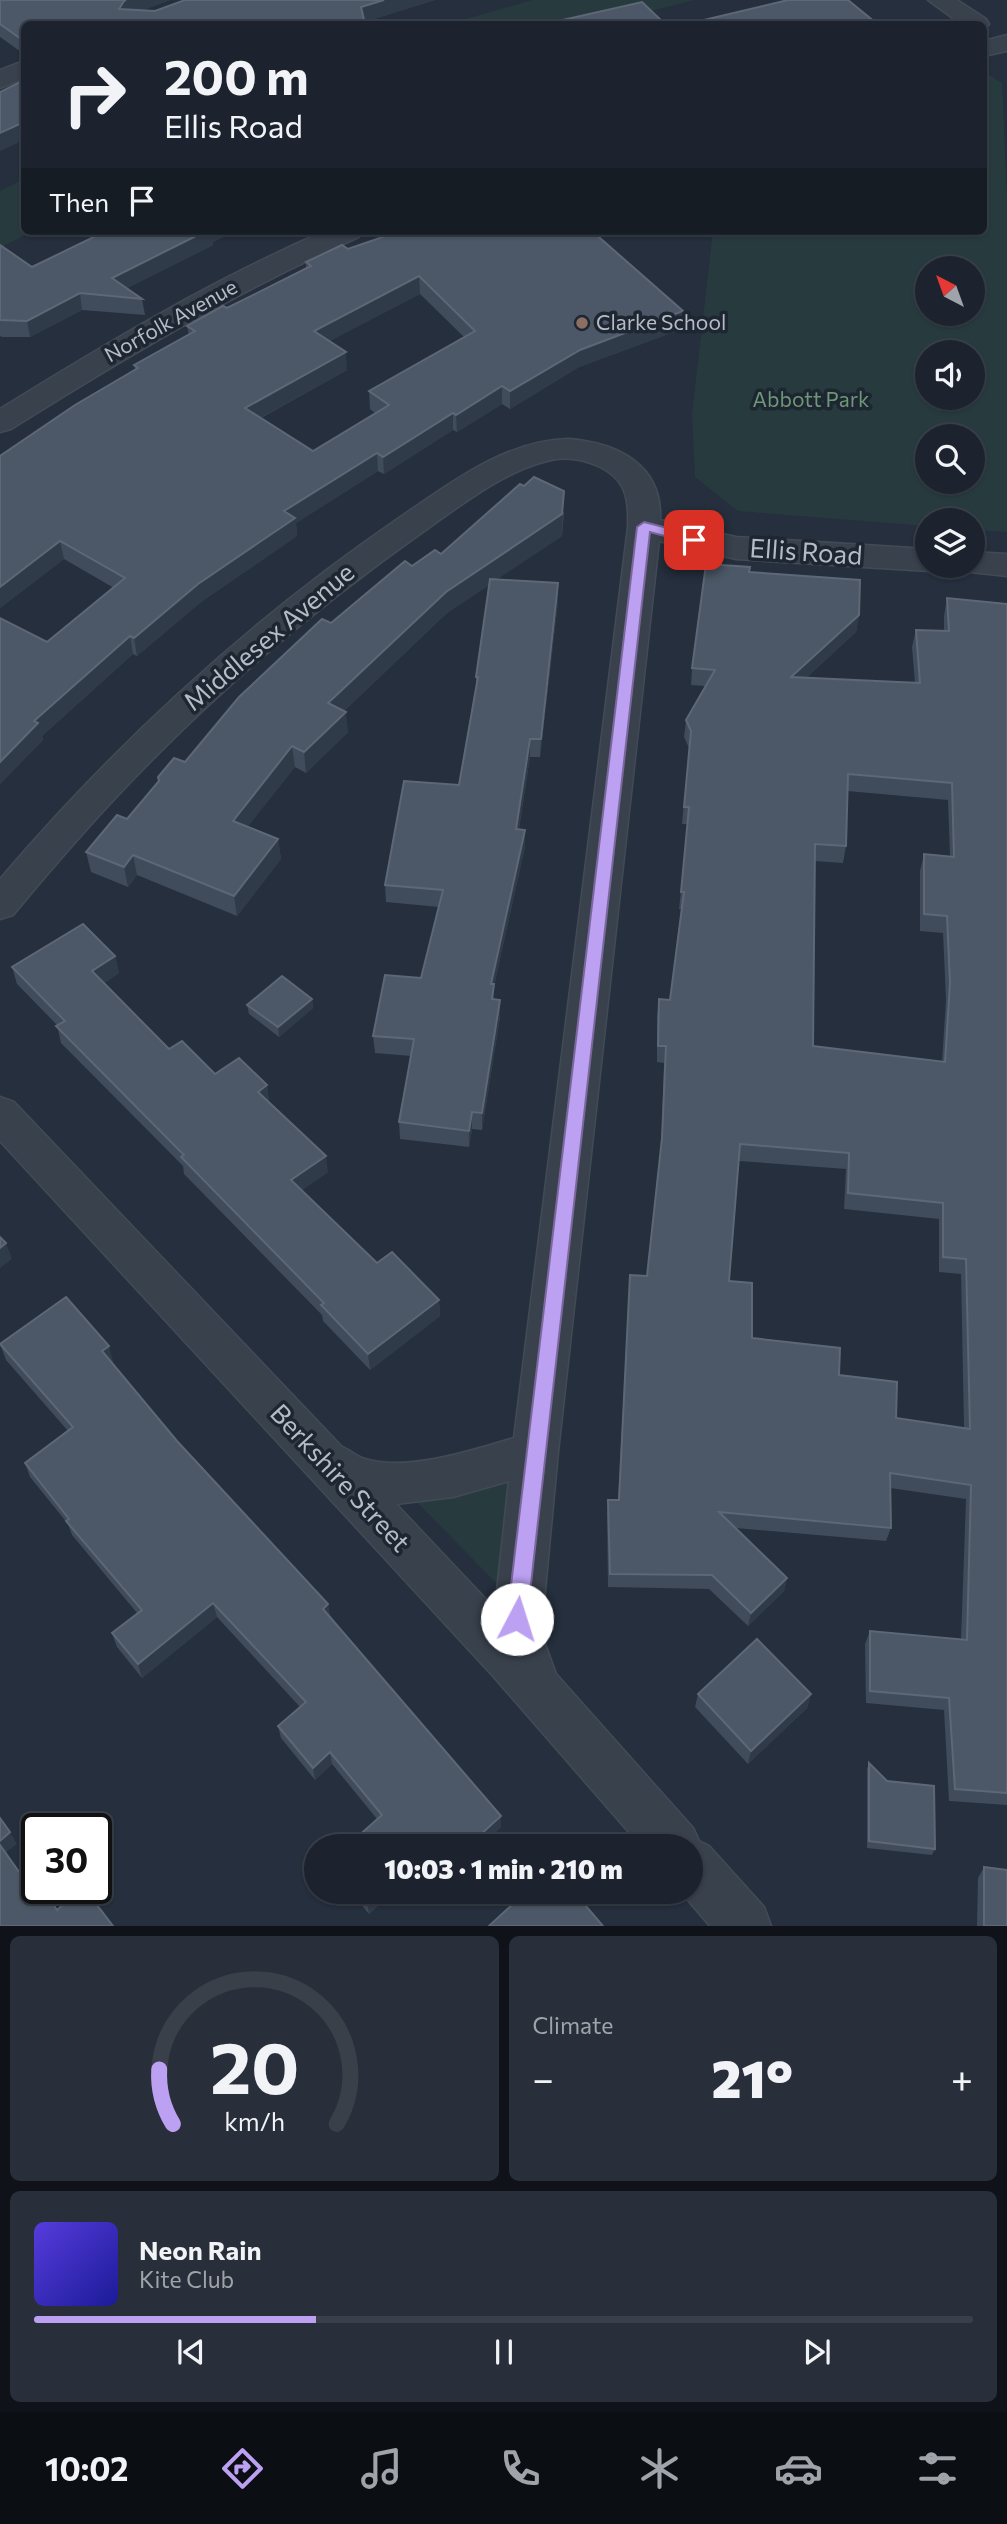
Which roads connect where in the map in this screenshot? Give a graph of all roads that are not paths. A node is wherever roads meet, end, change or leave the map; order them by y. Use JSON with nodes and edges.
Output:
{"nodes":[{"id":1,"x":940,"y":0,"type":"edge"},
{"id":2,"x":972,"y":21,"type":"edge"},
{"id":3,"x":21,"y":70,"type":"edge"},
{"id":4,"x":0,"y":80,"type":"edge"},
{"id":5,"x":340,"y":235,"type":"edge"},
{"id":6,"x":4,"y":414,"type":"edge"},
{"id":7,"x":644,"y":527,"type":"junction"},
{"id":8,"x":915,"y":559,"type":"edge"},
{"id":9,"x":985,"y":564,"type":"edge"},
{"id":10,"x":1007,"y":565,"type":"edge"},
{"id":11,"x":0,"y":905,"type":"edge"},
{"id":12,"x":0,"y":1114,"type":"edge"},
{"id":13,"x":317,"y":1452,"type":"junction"},
{"id":14,"x":535,"y":1452,"type":"junction"},
{"id":15,"x":536,"y":1688,"type":"junction"},
{"id":16,"x":664,"y":1834,"type":"edge"},
{"id":17,"x":703,"y":1878,"type":"edge"},
{"id":18,"x":745,"y":1926,"type":"edge"}],
"edges":[{"from":1,"to":2,"type":"street"},
{"from":3,"to":4,"type":"street"},
{"from":5,"to":6,"type":"street","name":"Norfolk Avenue"},
{"from":7,"to":8,"type":"street","name":"Ellis Road"},
{"from":7,"to":11,"type":"street","name":"Middlesex Avenue"},
{"from":7,"to":14,"type":"street"},
{"from":9,"to":10,"type":"street"},
{"from":12,"to":13,"type":"street","name":"Berkshire Street"},
{"from":13,"to":14,"type":"street"},
{"from":13,"to":15,"type":"street","name":"Berkshire Street"},
{"from":14,"to":15,"type":"street"},
{"from":15,"to":16,"type":"street","name":"Berkshire Street"},
{"from":17,"to":18,"type":"street"}]}
